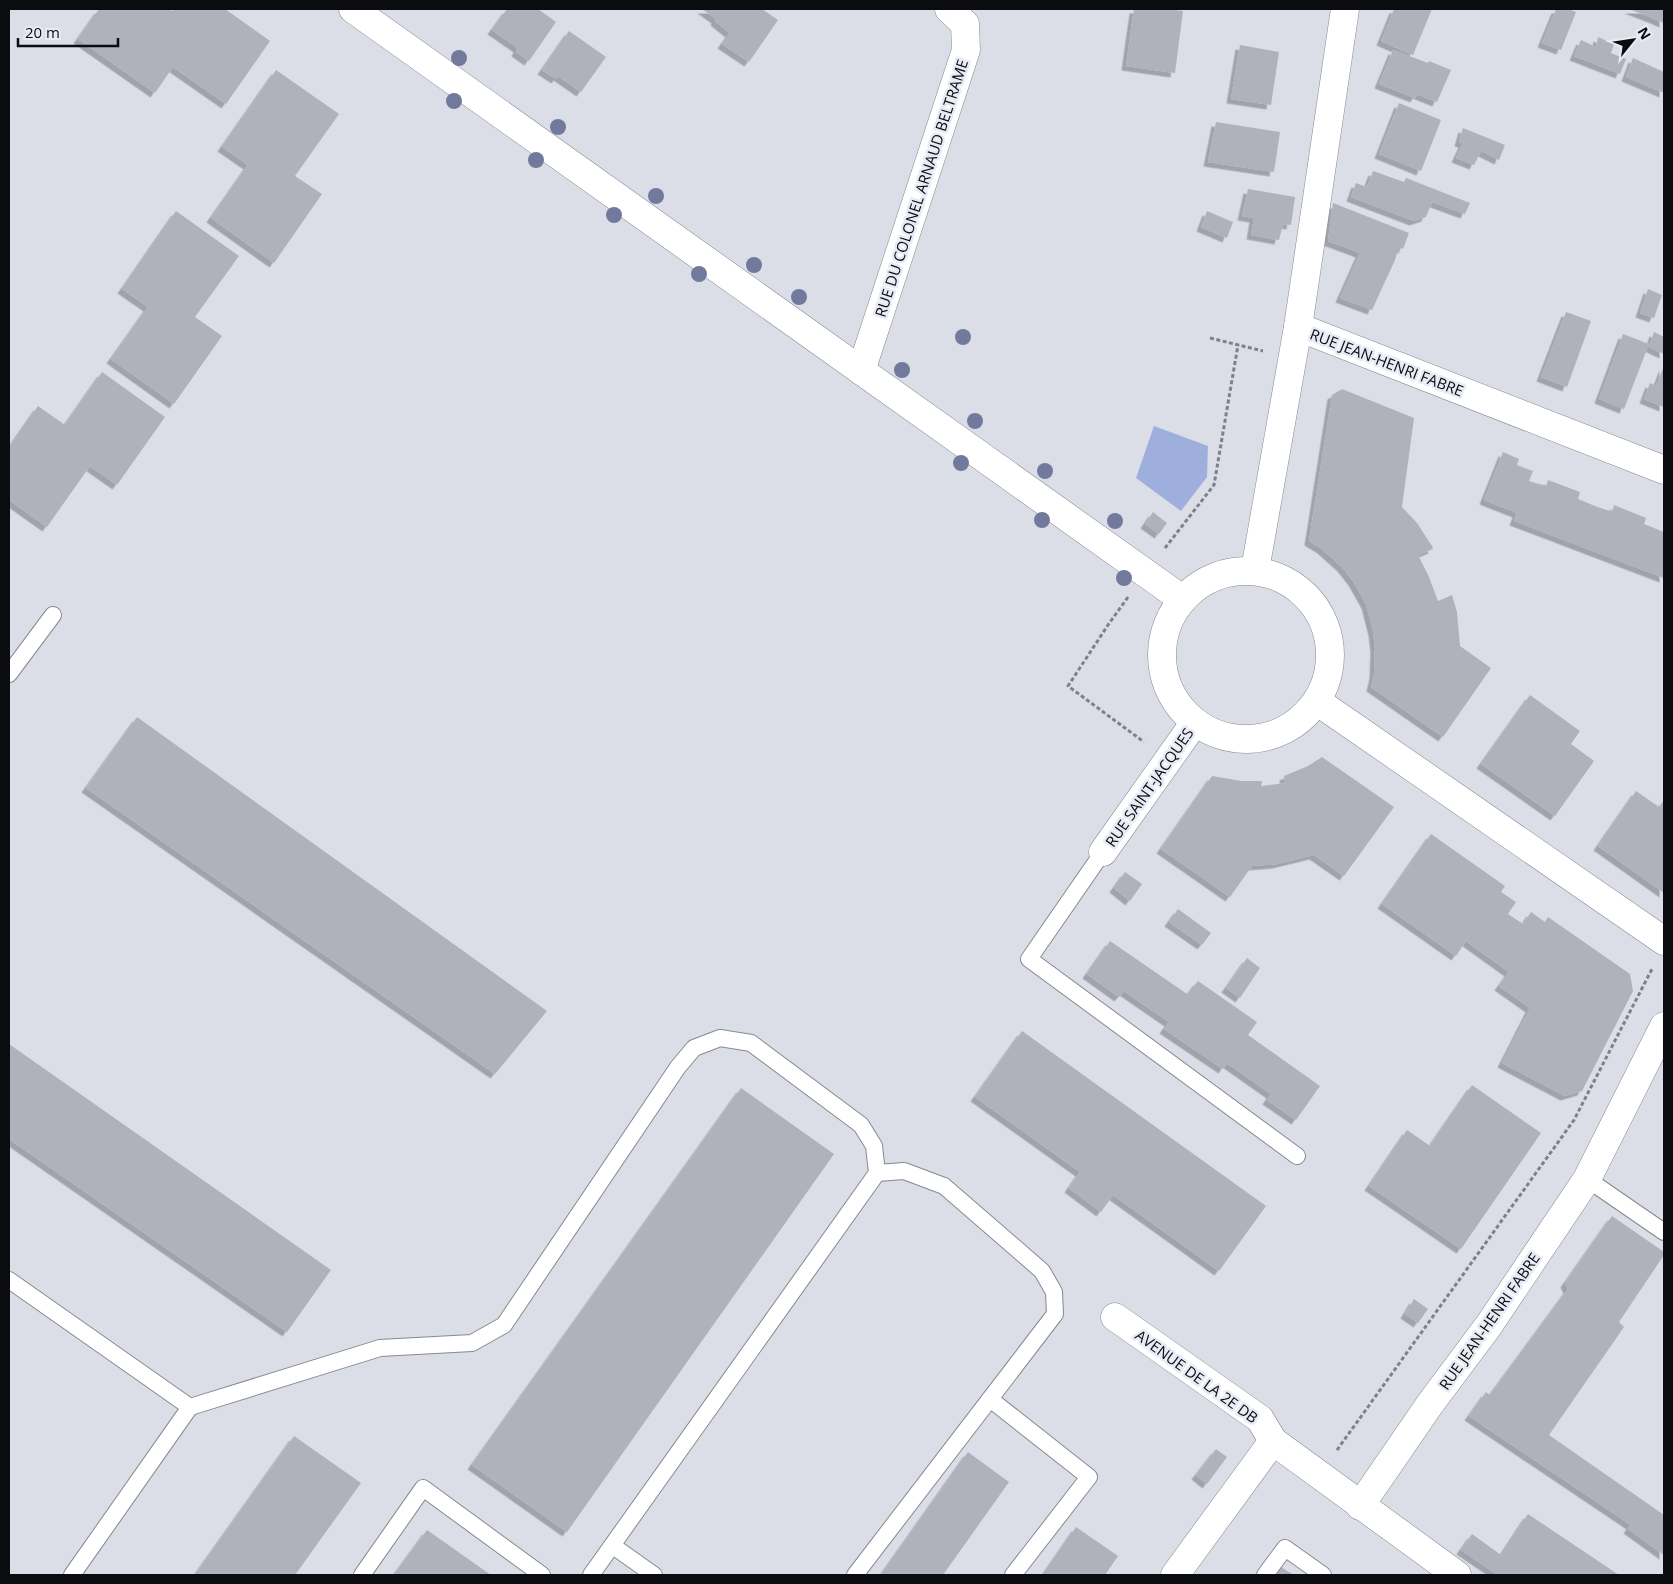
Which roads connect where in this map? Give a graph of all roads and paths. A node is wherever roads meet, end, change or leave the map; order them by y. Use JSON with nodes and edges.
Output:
{"nodes":[{"id":1,"x":353,"y":9,"type":"edge"},
{"id":2,"x":949,"y":9,"type":"edge"},
{"id":3,"x":1345,"y":9,"type":"edge"},
{"id":4,"x":1298,"y":327,"type":"junction"},
{"id":5,"x":1210,"y":338,"type":"dead end"},
{"id":6,"x":1293,"y":358,"type":"junction"},
{"id":7,"x":861,"y":371,"type":"junction"},
{"id":8,"x":1664,"y":470,"type":"edge"},
{"id":9,"x":1255,"y":570,"type":"junction"},
{"id":10,"x":1182,"y":599,"type":"junction"},
{"id":11,"x":52,"y":615,"type":"dead end"},
{"id":12,"x":9,"y":674,"type":"edge"},
{"id":13,"x":1318,"y":702,"type":"junction"},
{"id":14,"x":1195,"y":722,"type":"junction"},
{"id":15,"x":1103,"y":852,"type":"joint"},
{"id":16,"x":1660,"y":953,"type":"edge"},
{"id":17,"x":1664,"y":1026,"type":"edge"},
{"id":18,"x":1297,"y":1156,"type":"dead end"},
{"id":19,"x":876,"y":1173,"type":"junction"},
{"id":20,"x":1588,"y":1179,"type":"junction"},
{"id":21,"x":1664,"y":1232,"type":"edge"},
{"id":22,"x":9,"y":1280,"type":"edge"},
{"id":23,"x":1115,"y":1317,"type":"dead end"},
{"id":24,"x":990,"y":1399,"type":"junction"},
{"id":25,"x":190,"y":1407,"type":"junction"},
{"id":26,"x":1273,"y":1442,"type":"junction"},
{"id":27,"x":1319,"y":1475,"type":"junction"},
{"id":28,"x":1360,"y":1506,"type":"junction"},
{"id":29,"x":612,"y":1546,"type":"junction"},
{"id":30,"x":1445,"y":1572,"type":"edge"},
{"id":31,"x":72,"y":1575,"type":"edge"},
{"id":32,"x":362,"y":1575,"type":"edge"},
{"id":33,"x":542,"y":1575,"type":"edge"},
{"id":34,"x":591,"y":1575,"type":"edge"},
{"id":35,"x":654,"y":1575,"type":"edge"},
{"id":36,"x":855,"y":1575,"type":"edge"},
{"id":37,"x":1012,"y":1575,"type":"edge"},
{"id":38,"x":1174,"y":1575,"type":"edge"},
{"id":39,"x":1265,"y":1575,"type":"edge"},
{"id":40,"x":1322,"y":1575,"type":"edge"}],
"edges":[{"from":1,"to":7,"type":"street"},
{"from":2,"to":7,"type":"street","name":"RUE DU COLONEL ARNAUD BELTRAME"},
{"from":3,"to":4,"type":"street","name":"RUE JEAN-HENRI FABRE"},
{"from":4,"to":6,"type":"street"},
{"from":4,"to":8,"type":"street","name":"RUE JEAN-HENRI FABRE"},
{"from":5,"to":6,"type":"path"},
{"from":6,"to":9,"type":"street"},
{"from":7,"to":10,"type":"street"},
{"from":9,"to":10,"type":"street"},
{"from":9,"to":13,"type":"street"},
{"from":10,"to":14,"type":"street"},
{"from":11,"to":12,"type":"lane"},
{"from":13,"to":14,"type":"street"},
{"from":13,"to":16,"type":"street"},
{"from":14,"to":15,"type":"street","name":"RUE SAINT-JACQUES"},
{"from":15,"to":18,"type":"lane"},
{"from":16,"to":27,"type":"path"},
{"from":17,"to":20,"type":"street","name":"RUE JEAN-HENRI FABRE"},
{"from":19,"to":24,"type":"lane"},
{"from":19,"to":25,"type":"lane"},
{"from":19,"to":29,"type":"lane"},
{"from":20,"to":21,"type":"lane"},
{"from":20,"to":28,"type":"street","name":"RUE JEAN-HENRI FABRE"},
{"from":22,"to":25,"type":"lane"},
{"from":23,"to":26,"type":"street","name":"AVENUE DE LA 2E DB"},
{"from":24,"to":36,"type":"lane"},
{"from":24,"to":37,"type":"lane"},
{"from":25,"to":31,"type":"lane"},
{"from":26,"to":27,"type":"street"},
{"from":26,"to":38,"type":"street"},
{"from":27,"to":28,"type":"street"},
{"from":28,"to":30,"type":"street"},
{"from":29,"to":34,"type":"lane"},
{"from":29,"to":35,"type":"lane"},
{"from":32,"to":33,"type":"lane"},
{"from":39,"to":40,"type":"lane"}]}
